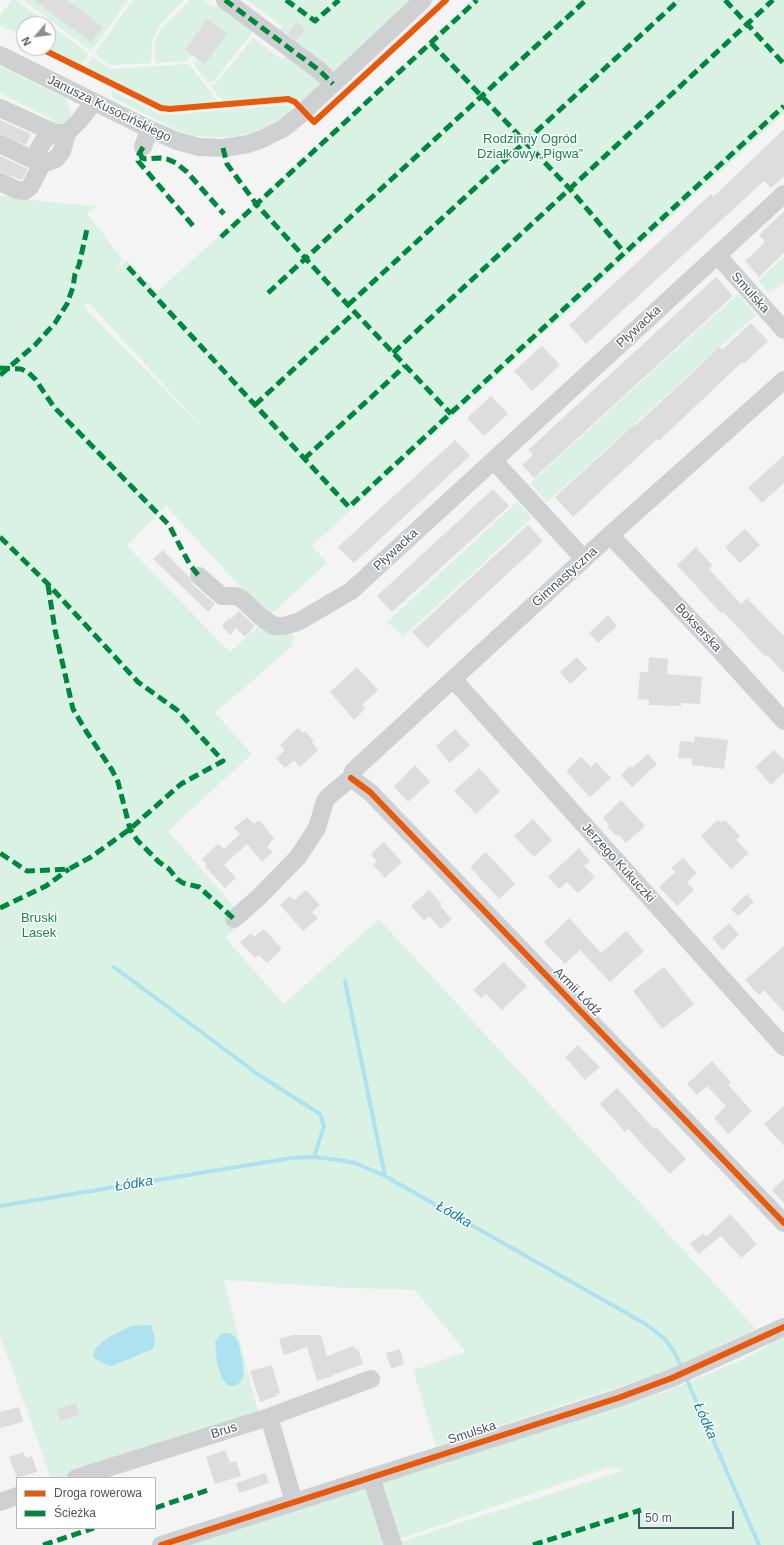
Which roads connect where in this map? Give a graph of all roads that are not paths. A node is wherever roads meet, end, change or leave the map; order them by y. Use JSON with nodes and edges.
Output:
{"nodes":[{"id":1,"x":224,"y":0,"type":"edge"},
{"id":2,"x":423,"y":0,"type":"edge"},
{"id":3,"x":0,"y":55,"type":"edge"},
{"id":4,"x":333,"y":84,"type":"junction"},
{"id":5,"x":94,"y":102,"type":"junction"},
{"id":6,"x":0,"y":108,"type":"edge"},
{"id":7,"x":67,"y":129,"type":"junction"},
{"id":8,"x":149,"y":129,"type":"junction"},
{"id":9,"x":0,"y":144,"type":"edge"},
{"id":10,"x":143,"y":147,"type":"dead end"},
{"id":11,"x":42,"y":164,"type":"junction"},
{"id":12,"x":0,"y":182,"type":"edge"},
{"id":13,"x":784,"y":194,"type":"edge"},
{"id":14,"x":717,"y":255,"type":"junction"},
{"id":15,"x":784,"y":330,"type":"edge"},
{"id":16,"x":784,"y":380,"type":"edge"},
{"id":17,"x":494,"y":461,"type":"junction"},
{"id":18,"x":610,"y":535,"type":"junction"},
{"id":19,"x":584,"y":559,"type":"junction"},
{"id":20,"x":199,"y":576,"type":"dead end"},
{"id":21,"x":453,"y":679,"type":"junction"},
{"id":22,"x":784,"y":721,"type":"edge"},
{"id":23,"x":351,"y":778,"type":"junction"},
{"id":24,"x":234,"y":919,"type":"dead end"},
{"id":25,"x":784,"y":1047,"type":"edge"},
{"id":26,"x":784,"y":1223,"type":"edge"},
{"id":27,"x":784,"y":1327,"type":"edge"},
{"id":28,"x":371,"y":1379,"type":"dead end"},
{"id":29,"x":269,"y":1417,"type":"junction"},
{"id":30,"x":79,"y":1477,"type":"edge"},
{"id":31,"x":371,"y":1477,"type":"junction"},
{"id":32,"x":16,"y":1496,"type":"edge"},
{"id":33,"x":0,"y":1502,"type":"edge"},
{"id":34,"x":294,"y":1502,"type":"junction"},
{"id":35,"x":161,"y":1545,"type":"edge"},
{"id":36,"x":393,"y":1545,"type":"edge"}],
"edges":[{"from":1,"to":4,"type":"street"},
{"from":2,"to":4,"type":"street","name":"Janusza Kusocińskiego"},
{"from":3,"to":5,"type":"street","name":"Janusza Kusocińskiego"},
{"from":4,"to":8,"type":"street","name":"Janusza Kusocińskiego"},
{"from":5,"to":7,"type":"street"},
{"from":5,"to":8,"type":"street","name":"Janusza Kusocińskiego"},
{"from":6,"to":7,"type":"street"},
{"from":7,"to":11,"type":"street"},
{"from":8,"to":10,"type":"street"},
{"from":9,"to":11,"type":"street"},
{"from":11,"to":12,"type":"street"},
{"from":13,"to":14,"type":"street","name":"Pływacka"},
{"from":14,"to":15,"type":"street","name":"Smulska"},
{"from":14,"to":17,"type":"street","name":"Pływacka"},
{"from":16,"to":18,"type":"street","name":"Gimnastyczna"},
{"from":17,"to":19,"type":"street"},
{"from":17,"to":20,"type":"street","name":"Pływacka"},
{"from":18,"to":19,"type":"street","name":"Gimnastyczna"},
{"from":18,"to":22,"type":"street","name":"Bokserska"},
{"from":19,"to":21,"type":"street","name":"Gimnastyczna"},
{"from":21,"to":23,"type":"street","name":"Gimnastyczna"},
{"from":21,"to":25,"type":"street","name":"Jerzego Kukuczki"},
{"from":23,"to":24,"type":"street","name":"Gimnastyczna"},
{"from":23,"to":26,"type":"street","name":"Armii Łódź"},
{"from":27,"to":31,"type":"street","name":"Smulska"},
{"from":28,"to":29,"type":"street","name":"Brus"},
{"from":29,"to":30,"type":"street","name":"Brus"},
{"from":29,"to":34,"type":"street"},
{"from":31,"to":34,"type":"street","name":"Smulska"},
{"from":31,"to":36,"type":"street"},
{"from":32,"to":33,"type":"street"},
{"from":34,"to":35,"type":"street","name":"Smulska"}]}
